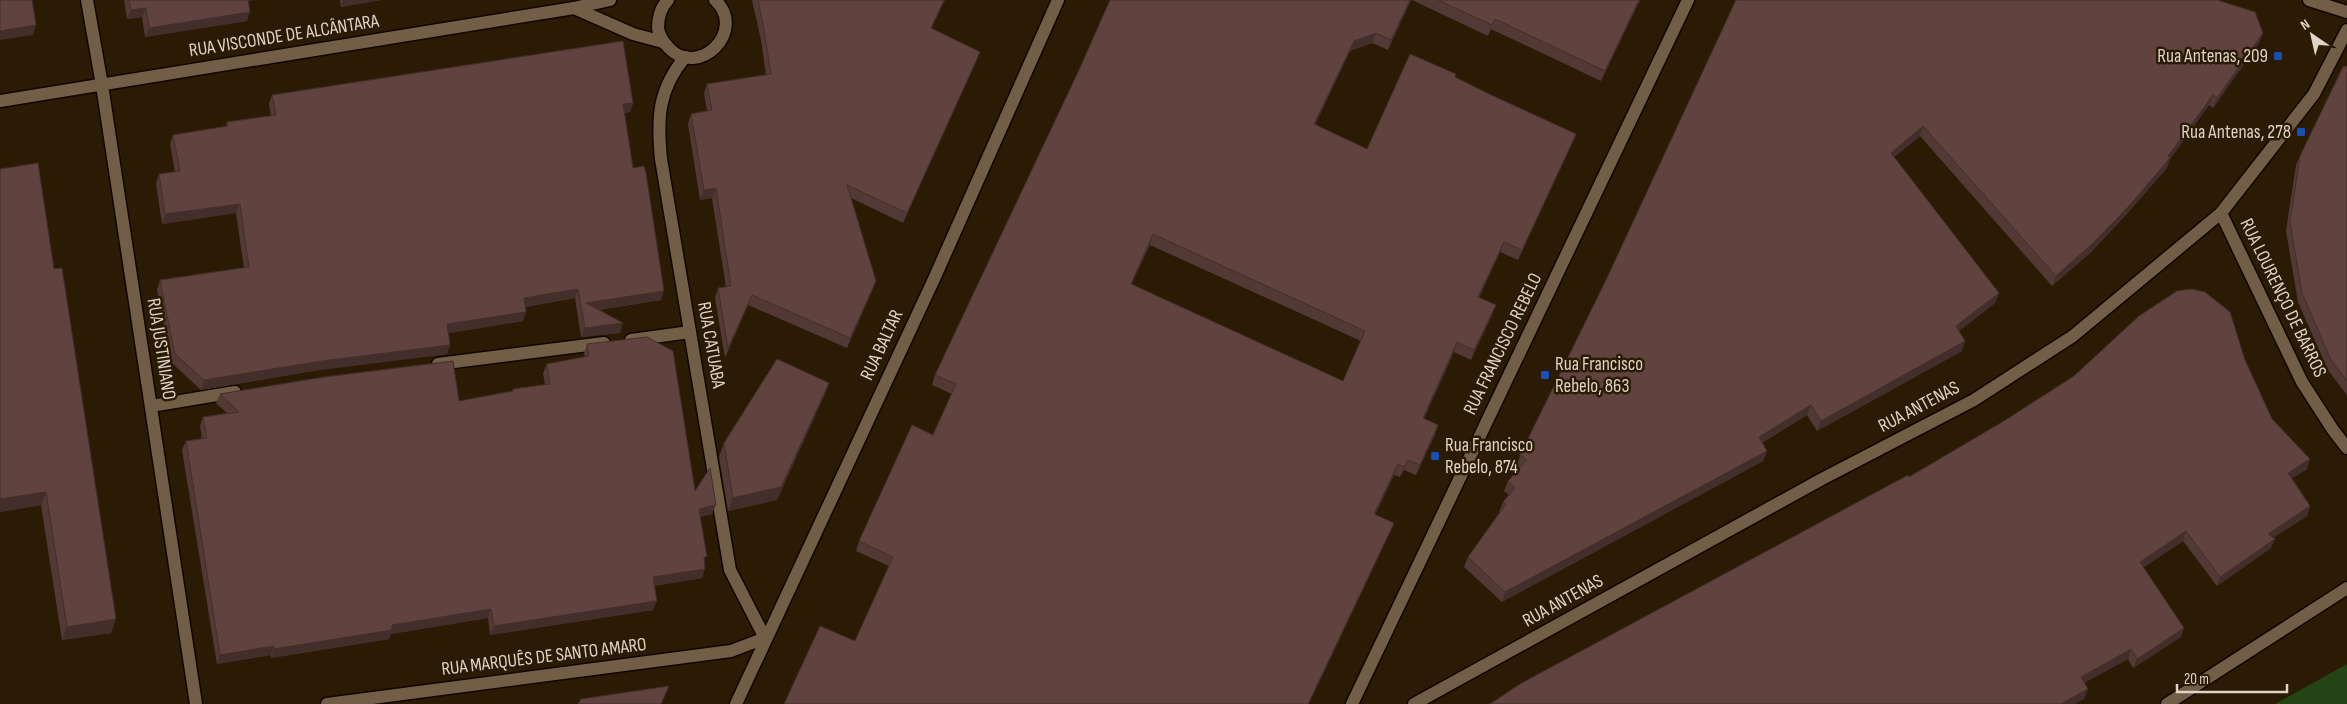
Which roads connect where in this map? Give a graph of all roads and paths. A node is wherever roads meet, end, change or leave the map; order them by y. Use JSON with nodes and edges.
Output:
{"nodes":[{"id":1,"x":87,"y":0,"type":"edge"},
{"id":2,"x":610,"y":0,"type":"edge"},
{"id":3,"x":668,"y":0,"type":"edge"},
{"id":4,"x":715,"y":0,"type":"edge"},
{"id":5,"x":1058,"y":0,"type":"edge"},
{"id":6,"x":1688,"y":0,"type":"edge"},
{"id":7,"x":2309,"y":0,"type":"edge"},
{"id":8,"x":574,"y":8,"type":"junction"},
{"id":9,"x":2347,"y":12,"type":"edge"},
{"id":10,"x":2347,"y":30,"type":"edge"},
{"id":11,"x":663,"y":42,"type":"junction"},
{"id":12,"x":685,"y":57,"type":"junction"},
{"id":13,"x":102,"y":85,"type":"junction"},
{"id":14,"x":0,"y":101,"type":"edge"},
{"id":15,"x":2221,"y":213,"type":"junction"},
{"id":16,"x":690,"y":332,"type":"junction"},
{"id":17,"x":427,"y":365,"type":"edge"},
{"id":18,"x":245,"y":390,"type":"edge"},
{"id":19,"x":151,"y":406,"type":"junction"},
{"id":20,"x":2347,"y":448,"type":"edge"},
{"id":21,"x":2347,"y":588,"type":"edge"},
{"id":22,"x":765,"y":638,"type":"junction"},
{"id":23,"x":196,"y":704,"type":"edge"},
{"id":24,"x":327,"y":704,"type":"edge"},
{"id":25,"x":736,"y":704,"type":"edge"},
{"id":26,"x":1352,"y":704,"type":"edge"},
{"id":27,"x":1414,"y":704,"type":"edge"},
{"id":28,"x":2167,"y":704,"type":"edge"}],
"edges":[{"from":1,"to":13,"type":"street","name":"RUA JUSTINIANO"},
{"from":2,"to":8,"type":"street","name":"RUA VISCONDE DE ALCÂNTARA"},
{"from":3,"to":11,"type":"street"},
{"from":4,"to":12,"type":"street"},
{"from":5,"to":22,"type":"street","name":"RUA BALTAR"},
{"from":6,"to":26,"type":"street","name":"RUA FRANCISCO REBELO"},
{"from":7,"to":9,"type":"street"},
{"from":8,"to":11,"type":"street"},
{"from":8,"to":13,"type":"street","name":"RUA VISCONDE DE ALCÂNTARA"},
{"from":10,"to":15,"type":"street","name":"RUA ANTENAS"},
{"from":11,"to":12,"type":"street"},
{"from":12,"to":16,"type":"street","name":"RUA CATUABA"},
{"from":13,"to":14,"type":"street","name":"RUA VISCONDE DE ALCÂNTARA"},
{"from":13,"to":19,"type":"street","name":"RUA JUSTINIANO"},
{"from":15,"to":20,"type":"street","name":"RUA LOURENÇO DE BARROS"},
{"from":15,"to":27,"type":"street","name":"RUA ANTENAS"},
{"from":16,"to":17,"type":"street"},
{"from":16,"to":22,"type":"street","name":"RUA CATUABA"},
{"from":18,"to":19,"type":"street"},
{"from":19,"to":23,"type":"street","name":"RUA JUSTINIANO"},
{"from":21,"to":28,"type":"street"},
{"from":22,"to":24,"type":"street","name":"RUA MARQUÊS DE SANTO AMARO"},
{"from":22,"to":25,"type":"street","name":"RUA BALTAR"}]}
